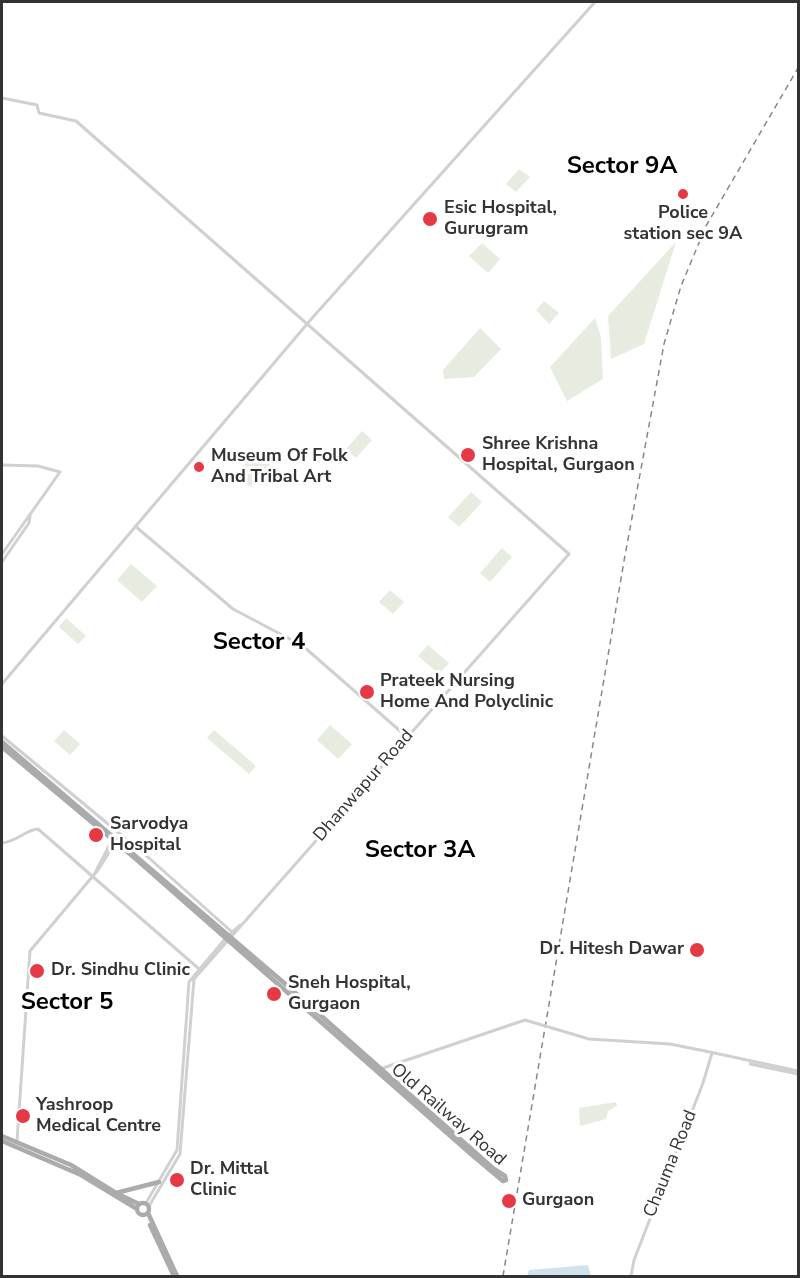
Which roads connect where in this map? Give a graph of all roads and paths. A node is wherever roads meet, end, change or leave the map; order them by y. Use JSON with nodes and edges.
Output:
{"nodes":[{"id":1,"x":595,"y":2,"type":"edge"},
{"id":2,"x":2,"y":98,"type":"edge"},
{"id":3,"x":307,"y":324,"type":"junction"},
{"id":4,"x":2,"y":465,"type":"edge"},
{"id":5,"x":30,"y":516,"type":"junction"},
{"id":6,"x":135,"y":526,"type":"junction"},
{"id":7,"x":2,"y":554,"type":"edge"},
{"id":8,"x":2,"y":562,"type":"edge"},
{"id":9,"x":2,"y":684,"type":"edge"},
{"id":10,"x":2,"y":736,"type":"edge"},
{"id":11,"x":407,"y":738,"type":"junction"},
{"id":12,"x":2,"y":742,"type":"edge"},
{"id":13,"x":2,"y":747,"type":"edge"},
{"id":14,"x":89,"y":811,"type":"junction"},
{"id":15,"x":115,"y":840,"type":"junction"},
{"id":16,"x":2,"y":843,"type":"edge"},
{"id":17,"x":94,"y":874,"type":"junction"},
{"id":18,"x":222,"y":926,"type":"junction"},
{"id":19,"x":229,"y":937,"type":"junction"},
{"id":20,"x":200,"y":970,"type":"junction"},
{"id":21,"x":712,"y":1053,"type":"junction"},
{"id":22,"x":378,"y":1070,"type":"junction"},
{"id":23,"x":798,"y":1073,"type":"edge"},
{"id":24,"x":2,"y":1136,"type":"edge"},
{"id":25,"x":2,"y":1141,"type":"edge"},
{"id":26,"x":17,"y":1144,"type":"junction"},
{"id":27,"x":159,"y":1182,"type":"junction"},
{"id":28,"x":116,"y":1193,"type":"junction"},
{"id":29,"x":148,"y":1205,"type":"junction"},
{"id":30,"x":138,"y":1207,"type":"junction"},
{"id":31,"x":147,"y":1214,"type":"junction"},
{"id":32,"x":176,"y":1276,"type":"edge"},
{"id":33,"x":631,"y":1276,"type":"edge"}],
"edges":[{"from":1,"to":3,"type":"street"},
{"from":2,"to":3,"type":"street"},
{"from":3,"to":6,"type":"street"},
{"from":3,"to":11,"type":"street","name":"Dhanwapur Road"},
{"from":4,"to":5,"type":"street"},
{"from":5,"to":7,"type":"street"},
{"from":5,"to":8,"type":"street"},
{"from":6,"to":9,"type":"street"},
{"from":6,"to":11,"type":"street"},
{"from":10,"to":14,"type":"street"},
{"from":11,"to":19,"type":"street","name":"Dhanwapur Road"},
{"from":12,"to":14,"type":"main road","name":"Old Railway Road"},
{"from":13,"to":15,"type":"main road","name":"Old Railway Road"},
{"from":14,"to":15,"type":"main road","name":"Old Railway Road"},
{"from":14,"to":18,"type":"street"},
{"from":15,"to":17,"type":"street"},
{"from":15,"to":18,"type":"main road","name":"Old Railway Road"},
{"from":15,"to":19,"type":"main road","name":"Old Railway Road"},
{"from":16,"to":17,"type":"street"},
{"from":17,"to":20,"type":"street"},
{"from":17,"to":26,"type":"street"},
{"from":18,"to":19,"type":"main road","name":"Old Railway Road"},
{"from":19,"to":20,"type":"street","name":"Dhanwapur Road"},
{"from":19,"to":22,"type":"main road","name":"Old Railway Road"},
{"from":20,"to":27,"type":"street"},
{"from":20,"to":29,"type":"street"},
{"from":21,"to":22,"type":"street","bridge":true},
{"from":21,"to":23,"type":"street"},
{"from":21,"to":33,"type":"street","name":"Chauma Road"},
{"from":22,"to":22,"type":"main road","name":"Old Railway Road"},
{"from":24,"to":26,"type":"main road"},
{"from":25,"to":26,"type":"main road"},
{"from":26,"to":28,"type":"main road"},
{"from":26,"to":30,"type":"main road"},
{"from":27,"to":28,"type":"main road"},
{"from":27,"to":29,"type":"street"},
{"from":28,"to":30,"type":"main road"},
{"from":29,"to":30,"type":"main road"},
{"from":29,"to":31,"type":"main road"},
{"from":30,"to":31,"type":"main road"},
{"from":31,"to":32,"type":"main road"}]}
